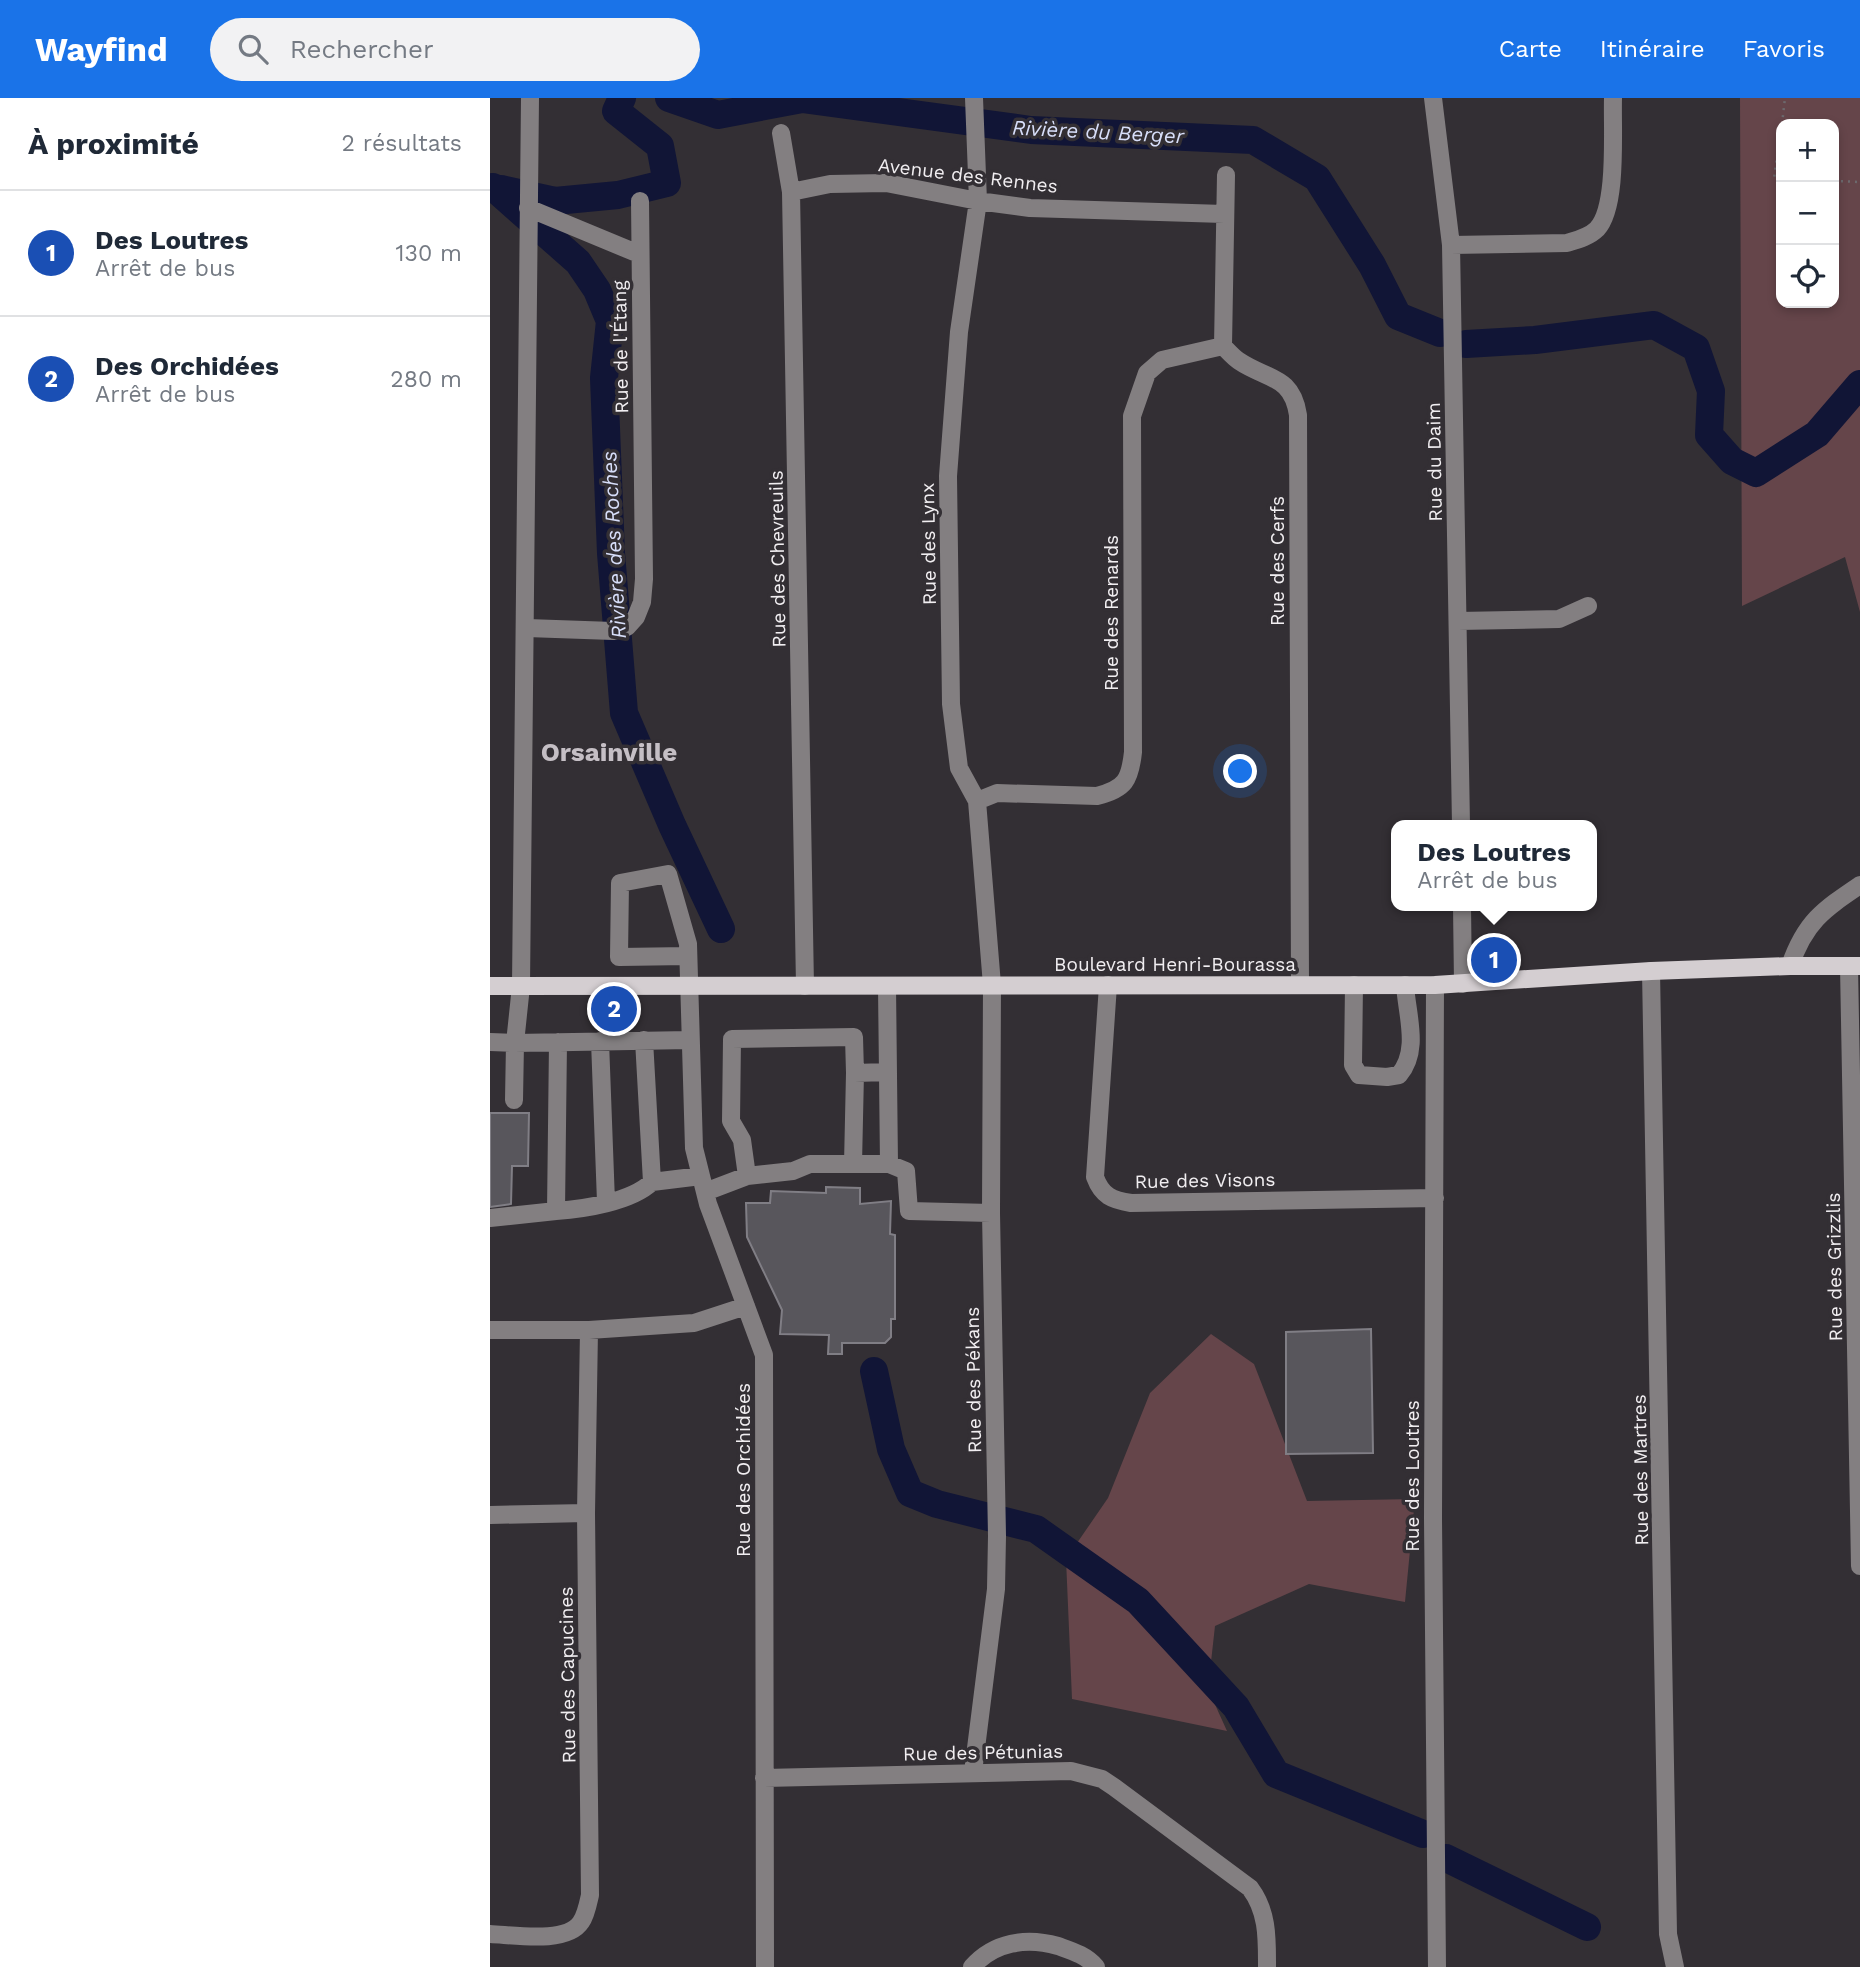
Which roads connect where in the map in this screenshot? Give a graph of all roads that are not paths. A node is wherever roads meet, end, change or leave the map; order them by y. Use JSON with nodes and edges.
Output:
{"nodes":[{"id":1,"x":530,"y":98,"type":"edge"},
{"id":2,"x":1433,"y":98,"type":"edge"},
{"id":3,"x":1613,"y":98,"type":"edge"},
{"id":4,"x":974,"y":99,"type":"edge"},
{"id":5,"x":781,"y":133,"type":"dead end"},
{"id":6,"x":1226,"y":175,"type":"dead end"},
{"id":7,"x":791,"y":192,"type":"junction"},
{"id":8,"x":640,"y":201,"type":"dead end"},
{"id":9,"x":978,"y":201,"type":"junction"},
{"id":10,"x":528,"y":208,"type":"junction"},
{"id":11,"x":1224,"y":214,"type":"junction"},
{"id":12,"x":1451,"y":245,"type":"junction"},
{"id":13,"x":639,"y":254,"type":"junction"},
{"id":14,"x":1223,"y":346,"type":"junction"},
{"id":15,"x":1588,"y":606,"type":"dead end"},
{"id":16,"x":1458,"y":621,"type":"junction"},
{"id":17,"x":527,"y":628,"type":"junction"},
{"id":18,"x":977,"y":802,"type":"junction"},
{"id":19,"x":1461,"y":820,"type":"edge"},
{"id":20,"x":1860,"y":885,"type":"edge"},
{"id":21,"x":1462,"y":911,"type":"edge"},
{"id":22,"x":688,"y":956,"type":"junction"},
{"id":23,"x":619,"y":957,"type":"junction"},
{"id":24,"x":1790,"y":966,"type":"junction"},
{"id":25,"x":1855,"y":966,"type":"edge"},
{"id":26,"x":1651,"y":971,"type":"junction"},
{"id":27,"x":1463,"y":984,"type":"junction"},
{"id":28,"x":992,"y":985,"type":"junction"},
{"id":29,"x":1108,"y":985,"type":"junction"},
{"id":30,"x":1300,"y":985,"type":"junction"},
{"id":31,"x":1354,"y":985,"type":"junction"},
{"id":32,"x":1405,"y":985,"type":"junction"},
{"id":33,"x":1435,"y":985,"type":"junction"},
{"id":34,"x":490,"y":986,"type":"edge"},
{"id":35,"x":521,"y":986,"type":"junction"},
{"id":36,"x":620,"y":986,"type":"junction"},
{"id":37,"x":689,"y":986,"type":"junction"},
{"id":38,"x":805,"y":986,"type":"junction"},
{"id":39,"x":887,"y":986,"type":"junction"},
{"id":40,"x":644,"y":1040,"type":"junction"},
{"id":41,"x":690,"y":1040,"type":"junction"},
{"id":42,"x":600,"y":1041,"type":"junction"},
{"id":43,"x":490,"y":1042,"type":"edge"},
{"id":44,"x":558,"y":1042,"type":"junction"},
{"id":45,"x":515,"y":1043,"type":"junction"},
{"id":46,"x":888,"y":1072,"type":"junction"},
{"id":47,"x":855,"y":1073,"type":"junction"},
{"id":48,"x":513,"y":1100,"type":"dead end"},
{"id":49,"x":853,"y":1164,"type":"junction"},
{"id":50,"x":888,"y":1164,"type":"junction"},
{"id":51,"x":747,"y":1176,"type":"junction"},
{"id":52,"x":652,"y":1182,"type":"junction"},
{"id":53,"x":703,"y":1184,"type":"junction"},
{"id":54,"x":1435,"y":1198,"type":"junction"},
{"id":55,"x":606,"y":1202,"type":"junction"},
{"id":56,"x":556,"y":1211,"type":"junction"},
{"id":57,"x":990,"y":1213,"type":"junction"},
{"id":58,"x":490,"y":1218,"type":"edge"},
{"id":59,"x":746,"y":1306,"type":"junction"},
{"id":60,"x":490,"y":1330,"type":"edge"},
{"id":61,"x":589,"y":1330,"type":"junction"},
{"id":62,"x":586,"y":1513,"type":"junction"},
{"id":63,"x":490,"y":1515,"type":"edge"},
{"id":64,"x":1860,"y":1566,"type":"edge"},
{"id":65,"x":973,"y":1772,"type":"junction"},
{"id":66,"x":765,"y":1778,"type":"junction"},
{"id":67,"x":490,"y":1934,"type":"edge"},
{"id":68,"x":765,"y":1967,"type":"edge"},
{"id":69,"x":972,"y":1967,"type":"edge"},
{"id":70,"x":1096,"y":1967,"type":"edge"},
{"id":71,"x":1267,"y":1967,"type":"edge"},
{"id":72,"x":1437,"y":1967,"type":"edge"},
{"id":73,"x":1675,"y":1967,"type":"edge"}],
"edges":[{"from":1,"to":10,"type":"street"},
{"from":2,"to":12,"type":"street","name":"Rue du Daim"},
{"from":3,"to":12,"type":"street"},
{"from":4,"to":9,"type":"street","name":"Rue des Lynx"},
{"from":5,"to":7,"type":"street","name":"Rue des Chevreuils"},
{"from":6,"to":11,"type":"street"},
{"from":7,"to":9,"type":"street","name":"Avenue des Rennes"},
{"from":7,"to":38,"type":"street","name":"Rue des Chevreuils"},
{"from":8,"to":13,"type":"street","name":"Rue de l'Étang"},
{"from":9,"to":11,"type":"street","name":"Avenue des Rennes"},
{"from":9,"to":18,"type":"street","name":"Rue des Lynx"},
{"from":10,"to":13,"type":"street","name":"Rue de l'Étang"},
{"from":10,"to":17,"type":"street"},
{"from":11,"to":14,"type":"street"},
{"from":12,"to":16,"type":"street","name":"Rue du Daim"},
{"from":13,"to":17,"type":"street","name":"Rue de l'Étang"},
{"from":14,"to":18,"type":"street","name":"Rue des Renards"},
{"from":14,"to":30,"type":"street","name":"Rue des Cerfs"},
{"from":15,"to":16,"type":"street"},
{"from":16,"to":19,"type":"street","name":"Rue du Daim"},
{"from":17,"to":35,"type":"street"},
{"from":18,"to":28,"type":"street","name":"Rue des Lynx"},
{"from":20,"to":24,"type":"street"},
{"from":21,"to":27,"type":"street"},
{"from":22,"to":23,"type":"street"},
{"from":22,"to":23,"type":"street","name":"Rue des Orchidées"},
{"from":22,"to":37,"type":"street","name":"Rue des Orchidées"},
{"from":23,"to":36,"type":"street"},
{"from":24,"to":25,"type":"main road","name":"Boulevard Henri-Bourassa"},
{"from":24,"to":26,"type":"main road","name":"Boulevard Henri-Bourassa"},
{"from":25,"to":64,"type":"street","name":"Rue des Grizzlis"},
{"from":26,"to":27,"type":"main road","name":"Boulevard Henri-Bourassa"},
{"from":26,"to":73,"type":"street","name":"Rue des Martres"},
{"from":27,"to":33,"type":"main road","name":"Boulevard Henri-Bourassa"},
{"from":28,"to":29,"type":"main road","name":"Boulevard Henri-Bourassa"},
{"from":28,"to":39,"type":"main road","name":"Boulevard Henri-Bourassa"},
{"from":28,"to":57,"type":"street","name":"Rue des Pékans"},
{"from":29,"to":30,"type":"main road","name":"Boulevard Henri-Bourassa"},
{"from":29,"to":54,"type":"street","name":"Rue des Visons"},
{"from":30,"to":31,"type":"main road","name":"Boulevard Henri-Bourassa"},
{"from":31,"to":32,"type":"main road","name":"Boulevard Henri-Bourassa"},
{"from":31,"to":32,"type":"street"},
{"from":32,"to":33,"type":"main road","name":"Boulevard Henri-Bourassa"},
{"from":33,"to":54,"type":"street","name":"Rue des Loutres"},
{"from":34,"to":35,"type":"main road","name":"Boulevard Henri-Bourassa"},
{"from":35,"to":36,"type":"main road","name":"Boulevard Henri-Bourassa"},
{"from":35,"to":45,"type":"street"},
{"from":36,"to":37,"type":"main road","name":"Boulevard Henri-Bourassa"},
{"from":37,"to":38,"type":"main road","name":"Boulevard Henri-Bourassa"},
{"from":37,"to":41,"type":"street","name":"Rue des Orchidées"},
{"from":38,"to":39,"type":"main road","name":"Boulevard Henri-Bourassa"},
{"from":39,"to":46,"type":"street"},
{"from":40,"to":41,"type":"street"},
{"from":40,"to":42,"type":"street"},
{"from":40,"to":52,"type":"street"},
{"from":41,"to":53,"type":"street","name":"Rue des Orchidées"},
{"from":42,"to":44,"type":"street"},
{"from":42,"to":55,"type":"street"},
{"from":43,"to":45,"type":"street"},
{"from":44,"to":45,"type":"street"},
{"from":44,"to":56,"type":"street"},
{"from":45,"to":48,"type":"street"},
{"from":46,"to":47,"type":"street"},
{"from":46,"to":50,"type":"street"},
{"from":47,"to":49,"type":"street"},
{"from":47,"to":51,"type":"street"},
{"from":49,"to":50,"type":"street"},
{"from":49,"to":51,"type":"street"},
{"from":50,"to":57,"type":"street"},
{"from":51,"to":53,"type":"street"},
{"from":52,"to":53,"type":"street"},
{"from":52,"to":55,"type":"street"},
{"from":53,"to":59,"type":"street","name":"Rue des Orchidées"},
{"from":54,"to":72,"type":"street","name":"Rue des Loutres"},
{"from":55,"to":56,"type":"street"},
{"from":56,"to":58,"type":"street"},
{"from":57,"to":65,"type":"street","name":"Rue des Pékans"},
{"from":59,"to":61,"type":"street"},
{"from":59,"to":66,"type":"street","name":"Rue des Orchidées"},
{"from":60,"to":61,"type":"street"},
{"from":61,"to":62,"type":"street","name":"Rue des Capucines"},
{"from":62,"to":63,"type":"street"},
{"from":62,"to":67,"type":"street","name":"Rue des Capucines"},
{"from":65,"to":66,"type":"street","name":"Rue des Pétunias"},
{"from":65,"to":71,"type":"street","name":"Rue des Pétunias"},
{"from":66,"to":68,"type":"street","name":"Rue des Orchidées"},
{"from":69,"to":70,"type":"street"}]}
